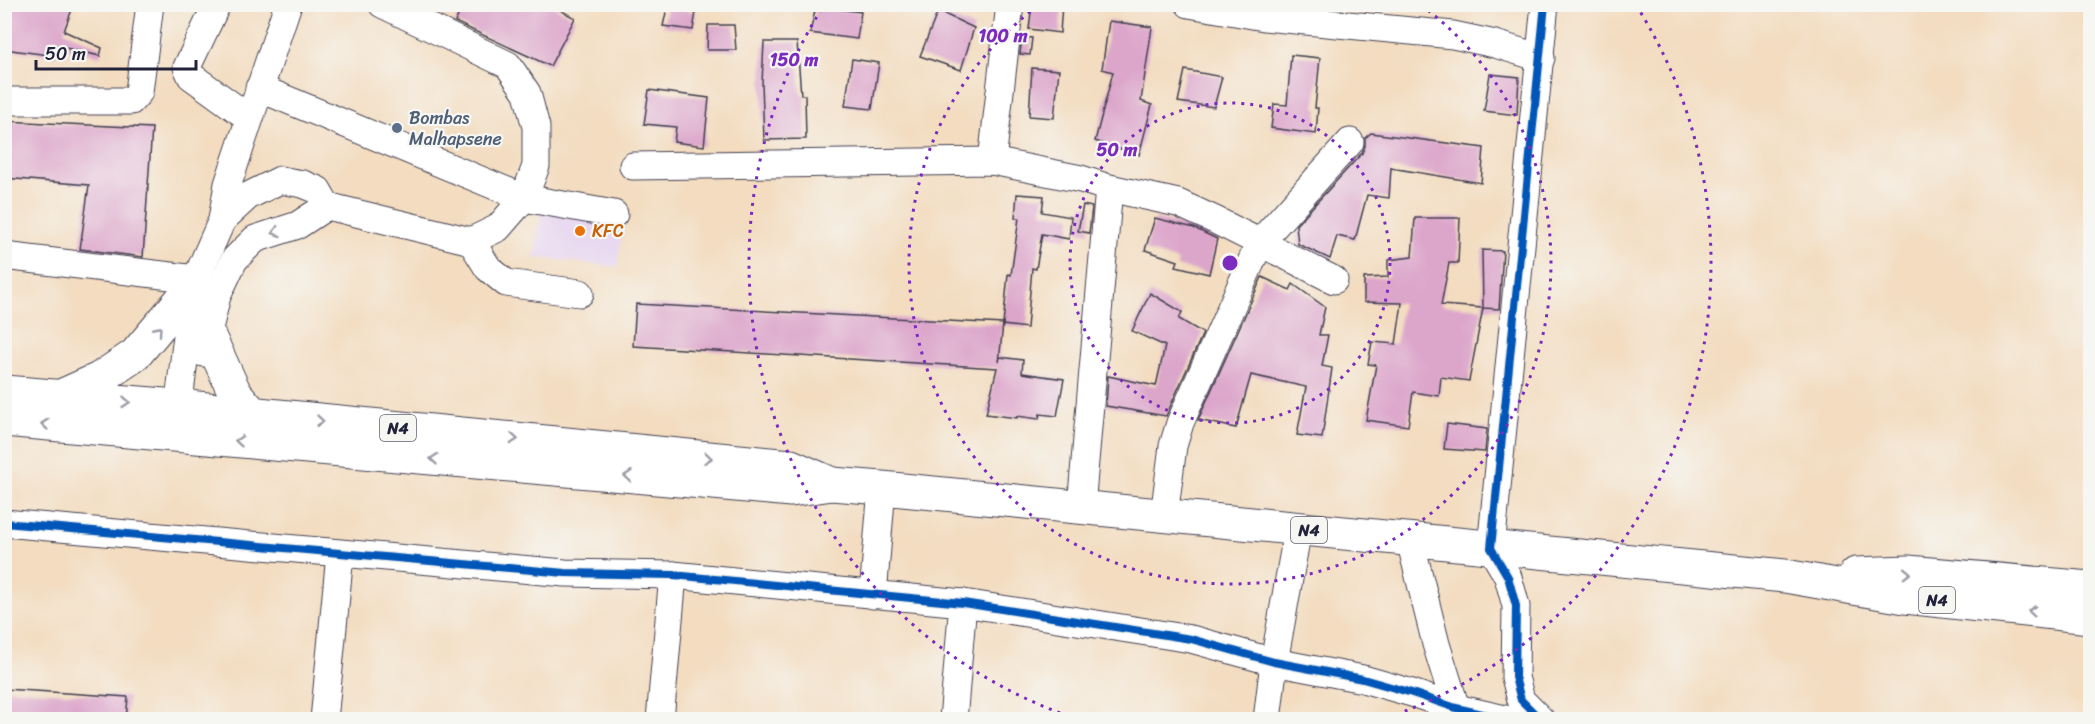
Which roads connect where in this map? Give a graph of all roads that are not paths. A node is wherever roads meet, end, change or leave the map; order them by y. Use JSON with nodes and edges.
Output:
{"nodes":[{"id":1,"x":150,"y":4,"type":"edge"},
{"id":2,"x":217,"y":4,"type":"edge"},
{"id":3,"x":288,"y":4,"type":"edge"},
{"id":4,"x":382,"y":4,"type":"edge"},
{"id":5,"x":1010,"y":4,"type":"edge"},
{"id":6,"x":1189,"y":4,"type":"edge"},
{"id":7,"x":1545,"y":4,"type":"edge"},
{"id":8,"x":1541,"y":58,"type":"junction"},
{"id":9,"x":259,"y":88,"type":"junction"},
{"id":10,"x":4,"y":101,"type":"edge"},
{"id":11,"x":249,"y":118,"type":"junction"},
{"id":12,"x":1350,"y":142,"type":"dead end"},
{"id":13,"x":992,"y":161,"type":"junction"},
{"id":14,"x":633,"y":166,"type":"dead end"},
{"id":15,"x":1109,"y":188,"type":"junction"},
{"id":16,"x":524,"y":198,"type":"junction"},
{"id":17,"x":327,"y":206,"type":"junction"},
{"id":18,"x":614,"y":214,"type":"dead end"},
{"id":19,"x":222,"y":220,"type":"junction"},
{"id":20,"x":471,"y":241,"type":"junction"},
{"id":21,"x":1260,"y":242,"type":"junction"},
{"id":22,"x":4,"y":256,"type":"edge"},
{"id":23,"x":1334,"y":280,"type":"dead end"},
{"id":24,"x":195,"y":283,"type":"junction"},
{"id":25,"x":580,"y":293,"type":"dead end"},
{"id":26,"x":207,"y":332,"type":"junction"},
{"id":27,"x":4,"y":392,"type":"edge"},
{"id":28,"x":59,"y":397,"type":"junction"},
{"id":29,"x":254,"y":415,"type":"junction"},
{"id":30,"x":4,"y":420,"type":"edge"},
{"id":31,"x":185,"y":422,"type":"junction"},
{"id":32,"x":832,"y":484,"type":"junction"},
{"id":33,"x":882,"y":488,"type":"junction"},
{"id":34,"x":1081,"y":507,"type":"junction"},
{"id":35,"x":1164,"y":516,"type":"junction"},
{"id":36,"x":4,"y":523,"type":"edge"},
{"id":37,"x":1298,"y":529,"type":"junction"},
{"id":38,"x":1410,"y":540,"type":"junction"},
{"id":39,"x":1491,"y":548,"type":"junction"},
{"id":40,"x":340,"y":554,"type":"junction"},
{"id":41,"x":673,"y":575,"type":"junction"},
{"id":42,"x":1785,"y":576,"type":"junction"},
{"id":43,"x":2091,"y":588,"type":"edge"},
{"id":44,"x":873,"y":595,"type":"junction"},
{"id":45,"x":963,"y":603,"type":"junction"},
{"id":46,"x":2091,"y":617,"type":"edge"},
{"id":47,"x":1274,"y":662,"type":"junction"},
{"id":48,"x":1456,"y":708,"type":"junction"},
{"id":49,"x":324,"y":720,"type":"edge"},
{"id":50,"x":660,"y":720,"type":"edge"},
{"id":51,"x":953,"y":720,"type":"edge"},
{"id":52,"x":1267,"y":720,"type":"edge"},
{"id":53,"x":1509,"y":720,"type":"edge"},
{"id":54,"x":1541,"y":720,"type":"edge"}],
"edges":[{"from":1,"to":10,"type":"street"},
{"from":2,"to":11,"type":"street"},
{"from":3,"to":9,"type":"street"},
{"from":4,"to":16,"type":"street"},
{"from":5,"to":13,"type":"street"},
{"from":6,"to":8,"type":"street"},
{"from":7,"to":8,"type":"street"},
{"from":8,"to":39,"type":"street"},
{"from":9,"to":11,"type":"street"},
{"from":9,"to":16,"type":"street"},
{"from":11,"to":19,"type":"street"},
{"from":12,"to":21,"type":"street"},
{"from":13,"to":14,"type":"street"},
{"from":13,"to":15,"type":"street"},
{"from":15,"to":21,"type":"street"},
{"from":15,"to":34,"type":"street"},
{"from":16,"to":18,"type":"street"},
{"from":16,"to":20,"type":"street"},
{"from":17,"to":19,"type":"street"},
{"from":17,"to":20,"type":"street"},
{"from":17,"to":26,"type":"street","one_way":true},
{"from":19,"to":24,"type":"street"},
{"from":20,"to":25,"type":"street"},
{"from":21,"to":23,"type":"street"},
{"from":21,"to":35,"type":"street"},
{"from":22,"to":24,"type":"street"},
{"from":28,"to":24,"type":"highway","one_way":true},
{"from":24,"to":31,"type":"street"},
{"from":26,"to":29,"type":"highway"},
{"from":26,"to":31,"type":"street"},
{"from":27,"to":28,"type":"highway","number":"N4"},
{"from":28,"to":31,"type":"highway","number":"N4","one_way":true},
{"from":29,"to":31,"type":"highway","number":"N4"},
{"from":29,"to":32,"type":"highway","number":"N4","one_way":true},
{"from":31,"to":30,"type":"highway","number":"N4","one_way":true},
{"from":32,"to":31,"type":"highway","number":"N4","one_way":true},
{"from":32,"to":33,"type":"highway","number":"N4"},
{"from":33,"to":34,"type":"highway","number":"N4"},
{"from":33,"to":44,"type":"street"},
{"from":34,"to":35,"type":"highway","number":"N4"},
{"from":35,"to":37,"type":"highway","number":"N4"},
{"from":36,"to":40,"type":"street"},
{"from":37,"to":38,"type":"highway","number":"N4"},
{"from":37,"to":47,"type":"street"},
{"from":38,"to":39,"type":"highway","number":"N4"},
{"from":38,"to":48,"type":"street"},
{"from":39,"to":42,"type":"highway","number":"N4"},
{"from":39,"to":54,"type":"street"},
{"from":40,"to":41,"type":"street"},
{"from":40,"to":49,"type":"street"},
{"from":41,"to":44,"type":"street"},
{"from":41,"to":50,"type":"street"},
{"from":42,"to":43,"type":"highway","number":"N4","one_way":true},
{"from":46,"to":42,"type":"highway","number":"N4","one_way":true},
{"from":44,"to":45,"type":"street"},
{"from":45,"to":47,"type":"street"},
{"from":45,"to":51,"type":"street"},
{"from":47,"to":48,"type":"street"},
{"from":47,"to":52,"type":"street"},
{"from":48,"to":53,"type":"street"}]}
